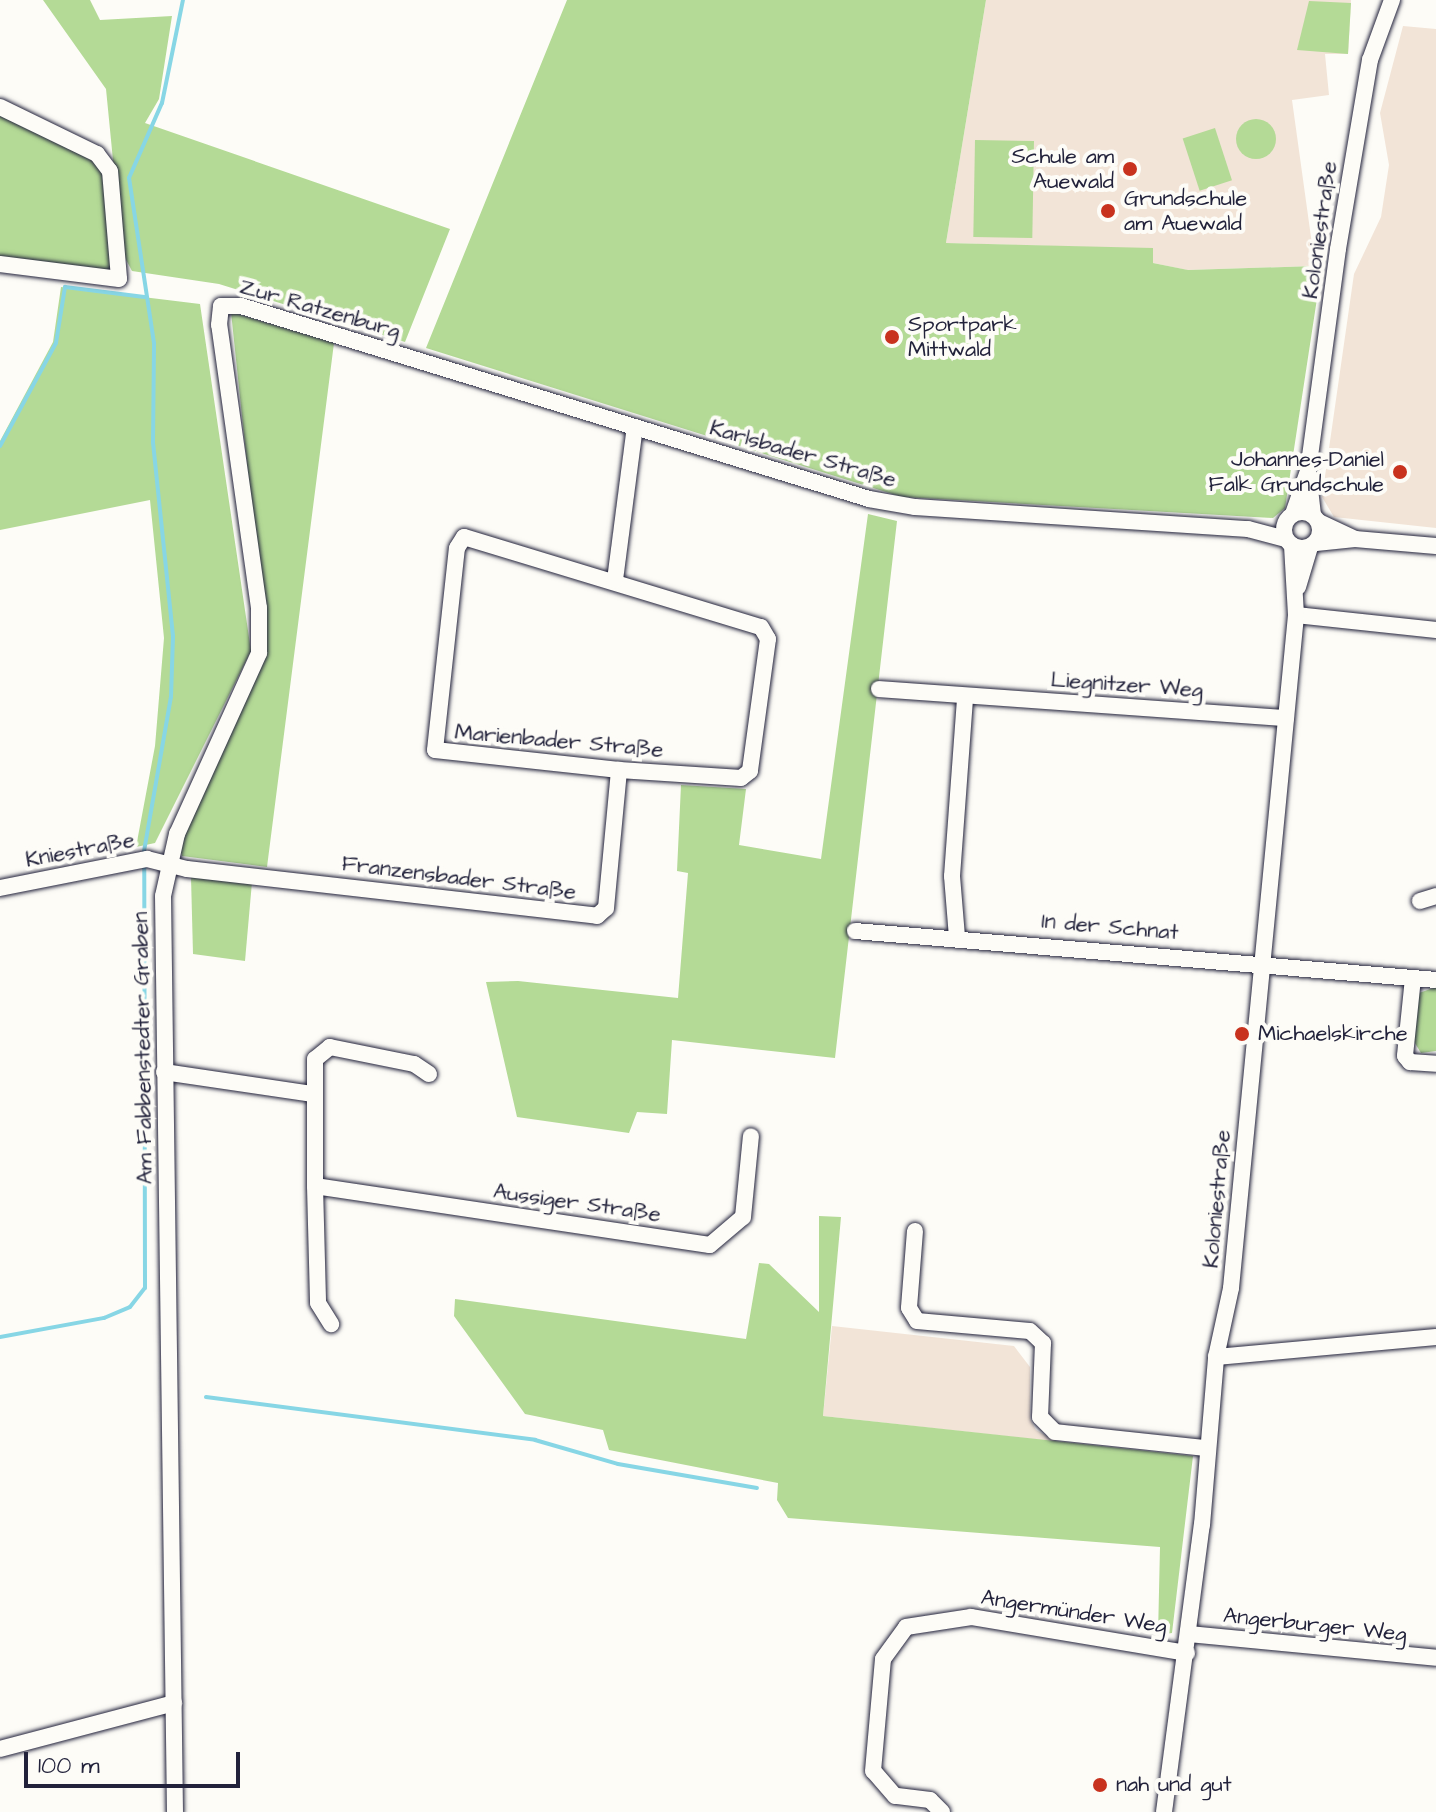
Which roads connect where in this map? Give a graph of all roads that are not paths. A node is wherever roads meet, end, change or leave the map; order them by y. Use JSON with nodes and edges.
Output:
{"nodes":[{"id":1,"x":1392,"y":0,"type":"edge"},
{"id":2,"x":0,"y":107,"type":"edge"},
{"id":3,"x":0,"y":264,"type":"edge"},
{"id":4,"x":221,"y":306,"type":"joint"},
{"id":5,"x":407,"y":356,"type":"joint"},
{"id":6,"x":635,"y":427,"type":"junction"},
{"id":7,"x":1308,"y":471,"type":"junction"},
{"id":8,"x":1290,"y":516,"type":"junction"},
{"id":9,"x":1316,"y":518,"type":"junction"},
{"id":10,"x":1248,"y":529,"type":"junction"},
{"id":11,"x":1355,"y":539,"type":"junction"},
{"id":12,"x":1289,"y":542,"type":"junction"},
{"id":13,"x":1313,"y":545,"type":"junction"},
{"id":14,"x":1436,"y":546,"type":"edge"},
{"id":15,"x":615,"y":580,"type":"junction"},
{"id":16,"x":1298,"y":587,"type":"junction"},
{"id":17,"x":1296,"y":615,"type":"junction"},
{"id":18,"x":1436,"y":630,"type":"edge"},
{"id":19,"x":879,"y":689,"type":"dead end"},
{"id":20,"x":965,"y":697,"type":"junction"},
{"id":21,"x":1286,"y":718,"type":"junction"},
{"id":22,"x":619,"y":770,"type":"junction"},
{"id":23,"x":169,"y":861,"type":"junction"},
{"id":24,"x":0,"y":888,"type":"edge"},
{"id":25,"x":855,"y":931,"type":"dead end"},
{"id":26,"x":957,"y":937,"type":"junction"},
{"id":27,"x":1259,"y":961,"type":"junction"},
{"id":28,"x":1413,"y":978,"type":"junction"},
{"id":29,"x":1436,"y":980,"type":"edge"},
{"id":30,"x":1436,"y":1064,"type":"edge"},
{"id":31,"x":164,"y":1072,"type":"junction"},
{"id":32,"x":429,"y":1074,"type":"dead end"},
{"id":33,"x":313,"y":1094,"type":"junction"},
{"id":34,"x":751,"y":1136,"type":"dead end"},
{"id":35,"x":315,"y":1186,"type":"junction"},
{"id":36,"x":915,"y":1231,"type":"dead end"},
{"id":37,"x":331,"y":1324,"type":"dead end"},
{"id":38,"x":1436,"y":1337,"type":"edge"},
{"id":39,"x":1216,"y":1357,"type":"junction"},
{"id":40,"x":1205,"y":1448,"type":"junction"},
{"id":41,"x":1189,"y":1634,"type":"junction"},
{"id":42,"x":1187,"y":1653,"type":"junction"},
{"id":43,"x":1436,"y":1658,"type":"edge"},
{"id":44,"x":174,"y":1703,"type":"junction"},
{"id":45,"x":0,"y":1749,"type":"edge"},
{"id":46,"x":175,"y":1812,"type":"edge"},
{"id":47,"x":942,"y":1812,"type":"edge"},
{"id":48,"x":1164,"y":1812,"type":"edge"}],
"edges":[{"from":1,"to":7,"type":"street","name":"Koloniestraße"},
{"from":2,"to":3,"type":"street"},
{"from":4,"to":5,"type":"street","name":"Zur Ratzenburg"},
{"from":4,"to":23,"type":"street","name":"Am Fabbenstedter Graben"},
{"from":5,"to":6,"type":"street","name":"Karlsbader Straße"},
{"from":6,"to":10,"type":"street","name":"Karlsbader Straße"},
{"from":6,"to":15,"type":"street"},
{"from":7,"to":8,"type":"street","name":"Koloniestraße"},
{"from":7,"to":9,"type":"street","name":"Koloniestraße"},
{"from":8,"to":9,"type":"street","name":"Karlsbader Straße"},
{"from":8,"to":10,"type":"street","name":"Karlsbader Straße"},
{"from":8,"to":12,"type":"street","name":"Koloniestraße"},
{"from":9,"to":11,"type":"street"},
{"from":9,"to":13,"type":"street","name":"Koloniestraße"},
{"from":10,"to":12,"type":"street","name":"Karlsbader Straße"},
{"from":11,"to":13,"type":"street","name":"Karlsbader Straße"},
{"from":11,"to":14,"type":"street"},
{"from":12,"to":13,"type":"street","name":"Karlsbader Straße"},
{"from":12,"to":16,"type":"street","name":"Koloniestraße"},
{"from":13,"to":16,"type":"street","name":"Koloniestraße"},
{"from":15,"to":22,"type":"street","name":"Marienbader Straße"},
{"from":15,"to":22,"type":"street","name":"Marienbader Straße"},
{"from":16,"to":17,"type":"street","name":"Koloniestraße"},
{"from":17,"to":18,"type":"street"},
{"from":17,"to":21,"type":"street","name":"Koloniestraße"},
{"from":19,"to":20,"type":"street","name":"Liegnitzer Weg"},
{"from":20,"to":21,"type":"street","name":"Liegnitzer Weg"},
{"from":20,"to":26,"type":"street"},
{"from":21,"to":27,"type":"street","name":"Koloniestraße"},
{"from":22,"to":23,"type":"street","name":"Franzensbader Straße"},
{"from":23,"to":24,"type":"street","name":"Kniestraße"},
{"from":23,"to":31,"type":"street","name":"Am Fabbenstedter Graben"},
{"from":25,"to":26,"type":"street","name":"In der Schnat"},
{"from":26,"to":27,"type":"street","name":"In der Schnat"},
{"from":27,"to":28,"type":"street","name":"In der Schnat"},
{"from":27,"to":39,"type":"street","name":"Koloniestraße"},
{"from":28,"to":29,"type":"street","name":"In der Schnat"},
{"from":28,"to":30,"type":"street"},
{"from":31,"to":33,"type":"street"},
{"from":31,"to":44,"type":"street","name":"Am Fabbenstedter Graben"},
{"from":32,"to":33,"type":"street"},
{"from":33,"to":35,"type":"street"},
{"from":34,"to":35,"type":"street","name":"Aussiger Straße"},
{"from":35,"to":37,"type":"street"},
{"from":36,"to":40,"type":"street"},
{"from":38,"to":39,"type":"street"},
{"from":39,"to":40,"type":"street","name":"Koloniestraße"},
{"from":40,"to":41,"type":"street","name":"Koloniestraße"},
{"from":41,"to":42,"type":"street","name":"Koloniestraße"},
{"from":41,"to":43,"type":"street","name":"Angerburger Weg"},
{"from":42,"to":47,"type":"street","name":"Angermünder Weg"},
{"from":42,"to":48,"type":"street","name":"Koloniestraße"},
{"from":44,"to":45,"type":"street"},
{"from":44,"to":46,"type":"street","name":"Am Fabbenstedter Graben"}]}
